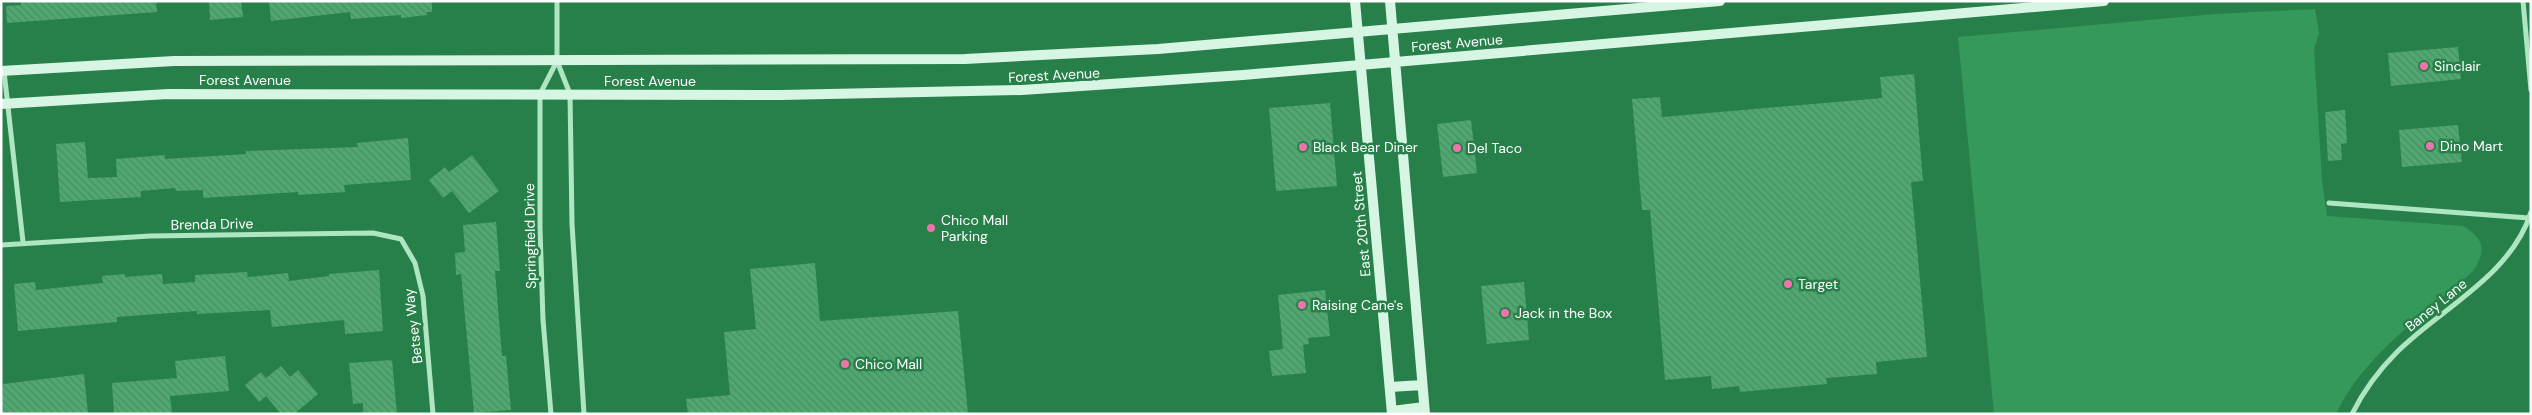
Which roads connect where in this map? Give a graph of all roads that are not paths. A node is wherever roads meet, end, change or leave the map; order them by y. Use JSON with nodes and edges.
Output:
{"nodes":[{"id":1,"x":557,"y":1,"type":"edge"},
{"id":2,"x":1355,"y":1,"type":"edge"},
{"id":3,"x":1390,"y":1,"type":"edge"},
{"id":4,"x":1720,"y":1,"type":"edge"},
{"id":5,"x":2104,"y":1,"type":"edge"},
{"id":6,"x":2523,"y":1,"type":"edge"},
{"id":7,"x":1392,"y":29,"type":"junction"},
{"id":8,"x":1358,"y":32,"type":"junction"},
{"id":9,"x":557,"y":61,"type":"junction"},
{"id":10,"x":1395,"y":62,"type":"junction"},
{"id":11,"x":1361,"y":65,"type":"junction"},
{"id":12,"x":3,"y":71,"type":"edge"},
{"id":13,"x":2531,"y":90,"type":"edge"},
{"id":14,"x":540,"y":94,"type":"junction"},
{"id":15,"x":570,"y":94,"type":"junction"},
{"id":16,"x":4,"y":103,"type":"edge"},
{"id":17,"x":2329,"y":203,"type":"dead end"},
{"id":18,"x":2530,"y":215,"type":"edge"},
{"id":19,"x":401,"y":240,"type":"joint"},
{"id":20,"x":23,"y":242,"type":"junction"},
{"id":21,"x":1,"y":245,"type":"edge"},
{"id":22,"x":1422,"y":385,"type":"junction"},
{"id":23,"x":1390,"y":387,"type":"junction"},
{"id":24,"x":1425,"y":410,"type":"edge"},
{"id":25,"x":1392,"y":412,"type":"edge"},
{"id":26,"x":434,"y":414,"type":"edge"},
{"id":27,"x":551,"y":414,"type":"edge"},
{"id":28,"x":584,"y":414,"type":"edge"},
{"id":29,"x":2352,"y":414,"type":"edge"}],
"edges":[{"from":1,"to":9,"type":"street","name":"Springfield Drive"},
{"from":2,"to":8,"type":"street","name":"East 20th Street"},
{"from":3,"to":7,"type":"street"},
{"from":4,"to":7,"type":"street","name":"Forest Avenue"},
{"from":5,"to":10,"type":"street","name":"Forest Avenue"},
{"from":6,"to":13,"type":"street"},
{"from":7,"to":8,"type":"street","name":"Forest Avenue"},
{"from":7,"to":10,"type":"street"},
{"from":8,"to":9,"type":"street","name":"Forest Avenue"},
{"from":8,"to":11,"type":"street","name":"East 20th Street"},
{"from":9,"to":12,"type":"street","name":"Forest Avenue"},
{"from":9,"to":14,"type":"street","name":"Springfield Drive"},
{"from":9,"to":15,"type":"street","name":"Springfield Drive"},
{"from":10,"to":11,"type":"street","name":"Forest Avenue"},
{"from":10,"to":22,"type":"street"},
{"from":11,"to":15,"type":"street","name":"Forest Avenue"},
{"from":11,"to":23,"type":"street","name":"East 20th Street"},
{"from":12,"to":16,"type":"street"},
{"from":14,"to":15,"type":"street","name":"Forest Avenue"},
{"from":14,"to":16,"type":"street","name":"Forest Avenue"},
{"from":14,"to":27,"type":"street","name":"Springfield Drive"},
{"from":15,"to":28,"type":"street","name":"Springfield Drive"},
{"from":16,"to":20,"type":"street"},
{"from":17,"to":18,"type":"street"},
{"from":18,"to":29,"type":"street","name":"Baney Lane"},
{"from":19,"to":20,"type":"street","name":"Brenda Drive"},
{"from":19,"to":26,"type":"street","name":"Betsey Way"},
{"from":20,"to":21,"type":"street","name":"Brenda Drive"},
{"from":22,"to":23,"type":"street"},
{"from":22,"to":24,"type":"street"},
{"from":23,"to":25,"type":"street","name":"East 20th Street"},
{"from":24,"to":25,"type":"street"}]}
